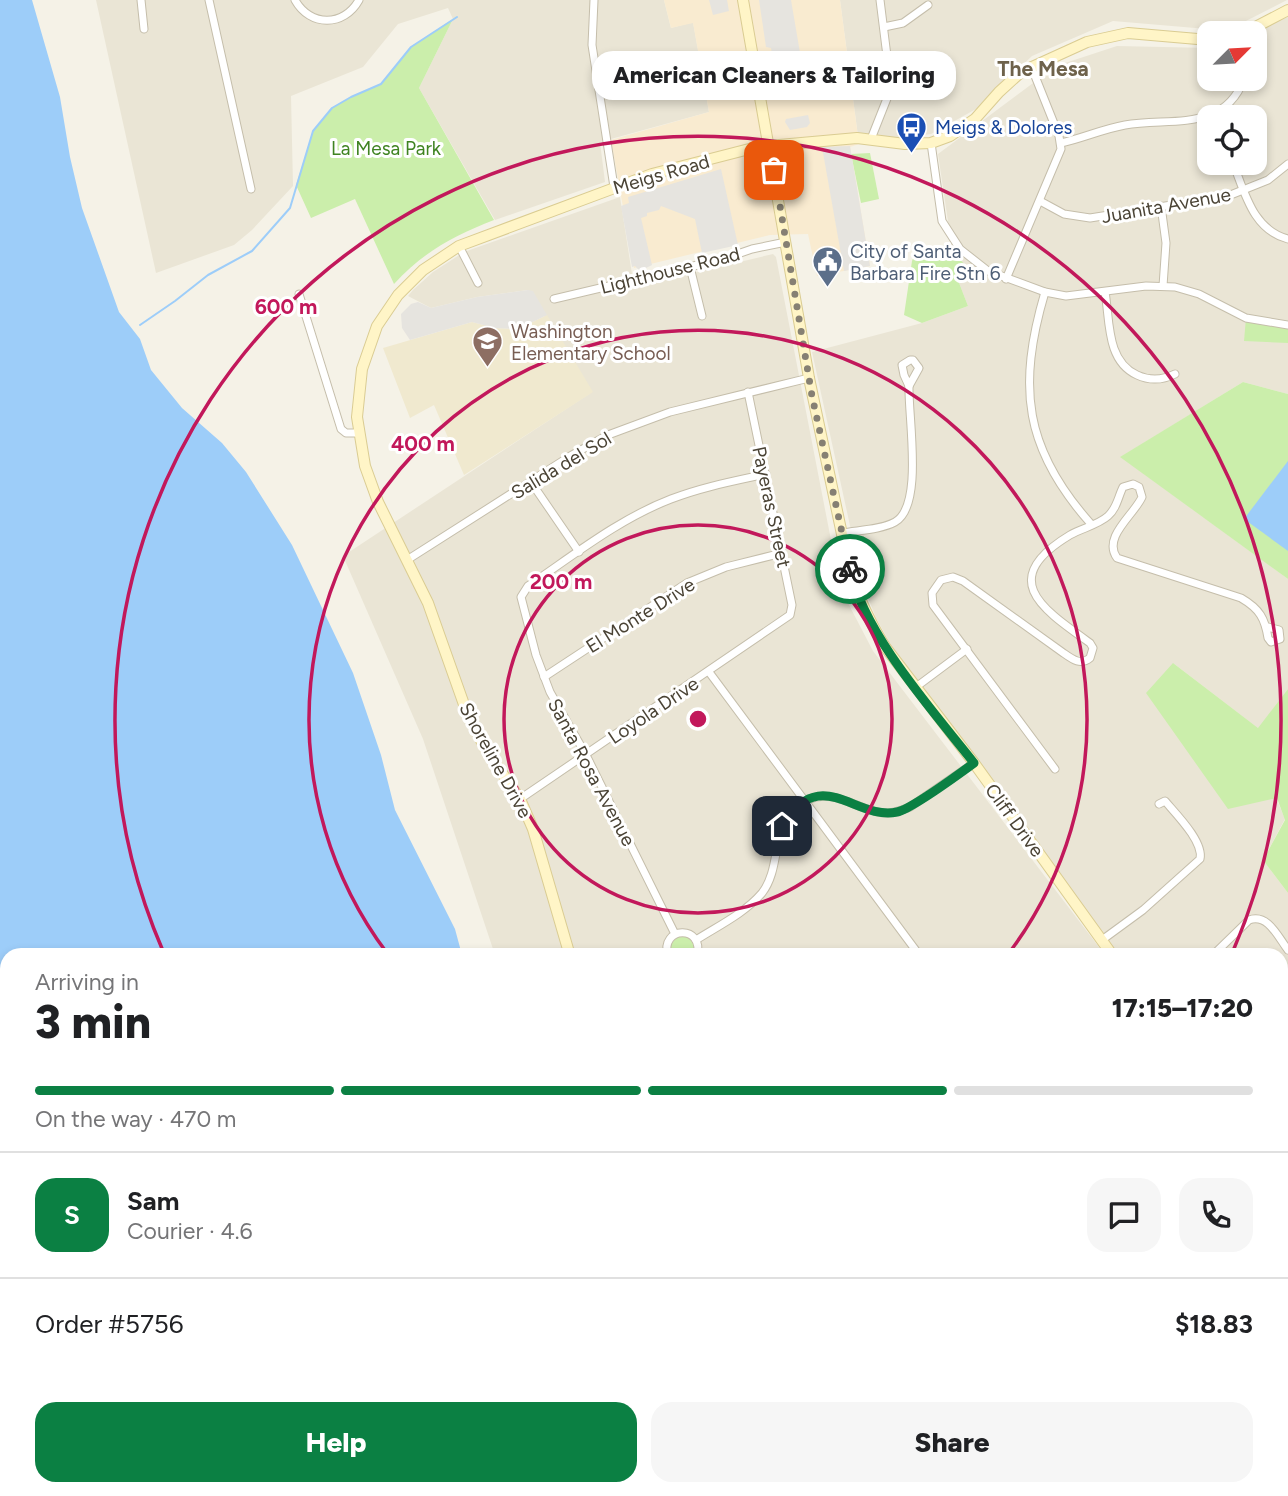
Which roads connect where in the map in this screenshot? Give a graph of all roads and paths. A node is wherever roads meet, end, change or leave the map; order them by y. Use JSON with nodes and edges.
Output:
{"nodes":[{"id":1,"x":141,"y":0,"type":"edge"},
{"id":2,"x":209,"y":0,"type":"edge"},
{"id":3,"x":295,"y":0,"type":"edge"},
{"id":4,"x":359,"y":0,"type":"edge"},
{"id":5,"x":594,"y":0,"type":"edge"},
{"id":6,"x":743,"y":0,"type":"edge"},
{"id":7,"x":880,"y":0,"type":"edge"},
{"id":8,"x":928,"y":5,"type":"dead end"},
{"id":9,"x":1288,"y":10,"type":"edge"},
{"id":10,"x":1267,"y":21,"type":"edge"},
{"id":11,"x":884,"y":27,"type":"junction"},
{"id":12,"x":144,"y":29,"type":"dead end"},
{"id":13,"x":1197,"y":39,"type":"edge"},
{"id":14,"x":1031,"y":66,"type":"junction"},
{"id":15,"x":1197,"y":119,"type":"edge"},
{"id":16,"x":871,"y":139,"type":"junction"},
{"id":17,"x":931,"y":143,"type":"junction"},
{"id":18,"x":1061,"y":143,"type":"junction"},
{"id":19,"x":769,"y":146,"type":"junction"},
{"id":20,"x":1288,"y":164,"type":"edge"},
{"id":21,"x":1238,"y":175,"type":"edge"},
{"id":22,"x":614,"y":187,"type":"junction"},
{"id":23,"x":251,"y":189,"type":"dead end"},
{"id":24,"x":1244,"y":190,"type":"junction"},
{"id":25,"x":1040,"y":201,"type":"junction"},
{"id":26,"x":1161,"y":206,"type":"junction"},
{"id":27,"x":1288,"y":239,"type":"edge"},
{"id":28,"x":786,"y":242,"type":"junction"},
{"id":29,"x":459,"y":246,"type":"junction"},
{"id":30,"x":690,"y":267,"type":"junction"},
{"id":31,"x":1006,"y":279,"type":"junction"},
{"id":32,"x":478,"y":283,"type":"dead end"},
{"id":33,"x":1163,"y":286,"type":"junction"},
{"id":34,"x":1045,"y":292,"type":"junction"},
{"id":35,"x":1105,"y":292,"type":"junction"},
{"id":36,"x":299,"y":294,"type":"dead end"},
{"id":37,"x":554,"y":299,"type":"dead end"},
{"id":38,"x":702,"y":316,"type":"dead end"},
{"id":39,"x":1288,"y":326,"type":"edge"},
{"id":40,"x":1175,"y":374,"type":"dead end"},
{"id":41,"x":809,"y":378,"type":"junction"},
{"id":42,"x":909,"y":386,"type":"dead end"},
{"id":43,"x":748,"y":392,"type":"junction"},
{"id":44,"x":358,"y":433,"type":"junction"},
{"id":45,"x":766,"y":474,"type":"junction"},
{"id":46,"x":531,"y":482,"type":"junction"},
{"id":47,"x":1091,"y":524,"type":"junction"},
{"id":48,"x":393,"y":531,"type":"joint"},
{"id":49,"x":842,"y":533,"type":"junction"},
{"id":50,"x":579,"y":552,"type":"junction"},
{"id":51,"x":782,"y":553,"type":"junction"},
{"id":52,"x":407,"y":560,"type":"junction"},
{"id":53,"x":785,"y":620,"type":"joint"},
{"id":54,"x":1268,"y":627,"type":"dead end"},
{"id":55,"x":967,"y":649,"type":"junction"},
{"id":56,"x":709,"y":671,"type":"junction"},
{"id":57,"x":544,"y":677,"type":"junction"},
{"id":58,"x":916,"y":687,"type":"junction"},
{"id":59,"x":586,"y":755,"type":"junction"},
{"id":60,"x":974,"y":763,"type":"junction"},
{"id":61,"x":1055,"y":769,"type":"dead end"},
{"id":62,"x":520,"y":799,"type":"junction"},
{"id":63,"x":806,"y":800,"type":"junction"},
{"id":64,"x":1159,"y":804,"type":"dead end"},
{"id":65,"x":675,"y":934,"type":"junction"},
{"id":66,"x":696,"y":940,"type":"junction"},
{"id":67,"x":1102,"y":940,"type":"junction"},
{"id":68,"x":568,"y":948,"type":"edge"},
{"id":69,"x":667,"y":948,"type":"edge"},
{"id":70,"x":698,"y":948,"type":"edge"},
{"id":71,"x":914,"y":948,"type":"edge"},
{"id":72,"x":1108,"y":948,"type":"edge"},
{"id":73,"x":1220,"y":948,"type":"edge"},
{"id":74,"x":1286,"y":948,"type":"edge"}],
"edges":[{"from":1,"to":12,"type":"street"},
{"from":2,"to":23,"type":"street"},
{"from":3,"to":4,"type":"street"},
{"from":5,"to":22,"type":"street"},
{"from":6,"to":19,"type":"main road","name":"Cliff Drive"},
{"from":7,"to":11,"type":"street"},
{"from":8,"to":11,"type":"street"},
{"from":9,"to":10,"type":"main road"},
{"from":11,"to":16,"type":"street"},
{"from":13,"to":14,"type":"main road","name":"Meigs Road"},
{"from":14,"to":17,"type":"main road","name":"Meigs Road"},
{"from":14,"to":18,"type":"street"},
{"from":15,"to":18,"type":"street"},
{"from":16,"to":17,"type":"main road","name":"Meigs Road"},
{"from":16,"to":19,"type":"main road","name":"Meigs Road"},
{"from":17,"to":31,"type":"street"},
{"from":18,"to":25,"type":"street"},
{"from":19,"to":22,"type":"main road","name":"Meigs Road"},
{"from":19,"to":28,"type":"main road","name":"Cliff Drive"},
{"from":20,"to":24,"type":"street","name":"Juanita Avenue"},
{"from":21,"to":24,"type":"street"},
{"from":22,"to":29,"type":"main road","name":"Meigs Road"},
{"from":24,"to":26,"type":"street","name":"Juanita Avenue"},
{"from":24,"to":27,"type":"street"},
{"from":25,"to":26,"type":"street","name":"Juanita Avenue"},
{"from":25,"to":31,"type":"street"},
{"from":26,"to":33,"type":"street"},
{"from":28,"to":30,"type":"street","name":"Lighthouse Road"},
{"from":28,"to":41,"type":"main road","name":"Cliff Drive"},
{"from":29,"to":32,"type":"street"},
{"from":29,"to":44,"type":"main road","name":"Meigs Road"},
{"from":30,"to":37,"type":"street","name":"Lighthouse Road"},
{"from":30,"to":38,"type":"street"},
{"from":31,"to":34,"type":"street"},
{"from":33,"to":35,"type":"street"},
{"from":33,"to":39,"type":"street"},
{"from":34,"to":35,"type":"street"},
{"from":34,"to":47,"type":"street"},
{"from":35,"to":40,"type":"street"},
{"from":36,"to":44,"type":"street"},
{"from":41,"to":43,"type":"street","name":"Salida del Sol"},
{"from":41,"to":49,"type":"main road","name":"Cliff Drive"},
{"from":42,"to":49,"type":"street"},
{"from":43,"to":45,"type":"street","name":"Payeras Street"},
{"from":43,"to":46,"type":"street","name":"Salida del Sol"},
{"from":44,"to":48,"type":"main road","name":"Meigs Road"},
{"from":45,"to":50,"type":"street"},
{"from":45,"to":51,"type":"street","name":"Payeras Street"},
{"from":46,"to":50,"type":"street"},
{"from":46,"to":52,"type":"street","name":"Salida del Sol"},
{"from":47,"to":54,"type":"street"},
{"from":47,"to":55,"type":"street"},
{"from":48,"to":52,"type":"main road","name":"Shoreline Drive"},
{"from":49,"to":58,"type":"main road","name":"Cliff Drive"},
{"from":50,"to":57,"type":"street","name":"Santa Rosa Avenue"},
{"from":51,"to":53,"type":"street","name":"Payeras Street"},
{"from":51,"to":57,"type":"street","name":"El Monte Drive"},
{"from":52,"to":62,"type":"main road","name":"Shoreline Drive"},
{"from":53,"to":56,"type":"street","name":"Loyola Drive"},
{"from":55,"to":58,"type":"street"},
{"from":55,"to":61,"type":"street"},
{"from":56,"to":59,"type":"street","name":"Loyola Drive"},
{"from":56,"to":63,"type":"street"},
{"from":57,"to":59,"type":"street","name":"Santa Rosa Avenue"},
{"from":58,"to":60,"type":"main road","name":"Cliff Drive"},
{"from":59,"to":62,"type":"street","name":"Loyola Drive"},
{"from":59,"to":65,"type":"street","name":"Santa Rosa Avenue"},
{"from":60,"to":63,"type":"street"},
{"from":60,"to":67,"type":"main road","name":"Cliff Drive"},
{"from":62,"to":68,"type":"main road","name":"Shoreline Drive"},
{"from":63,"to":66,"type":"street"},
{"from":63,"to":71,"type":"street"},
{"from":64,"to":67,"type":"street"},
{"from":65,"to":66,"type":"street"},
{"from":65,"to":69,"type":"street"},
{"from":66,"to":70,"type":"street"},
{"from":67,"to":72,"type":"main road","name":"Cliff Drive"},
{"from":73,"to":74,"type":"street"}]}
